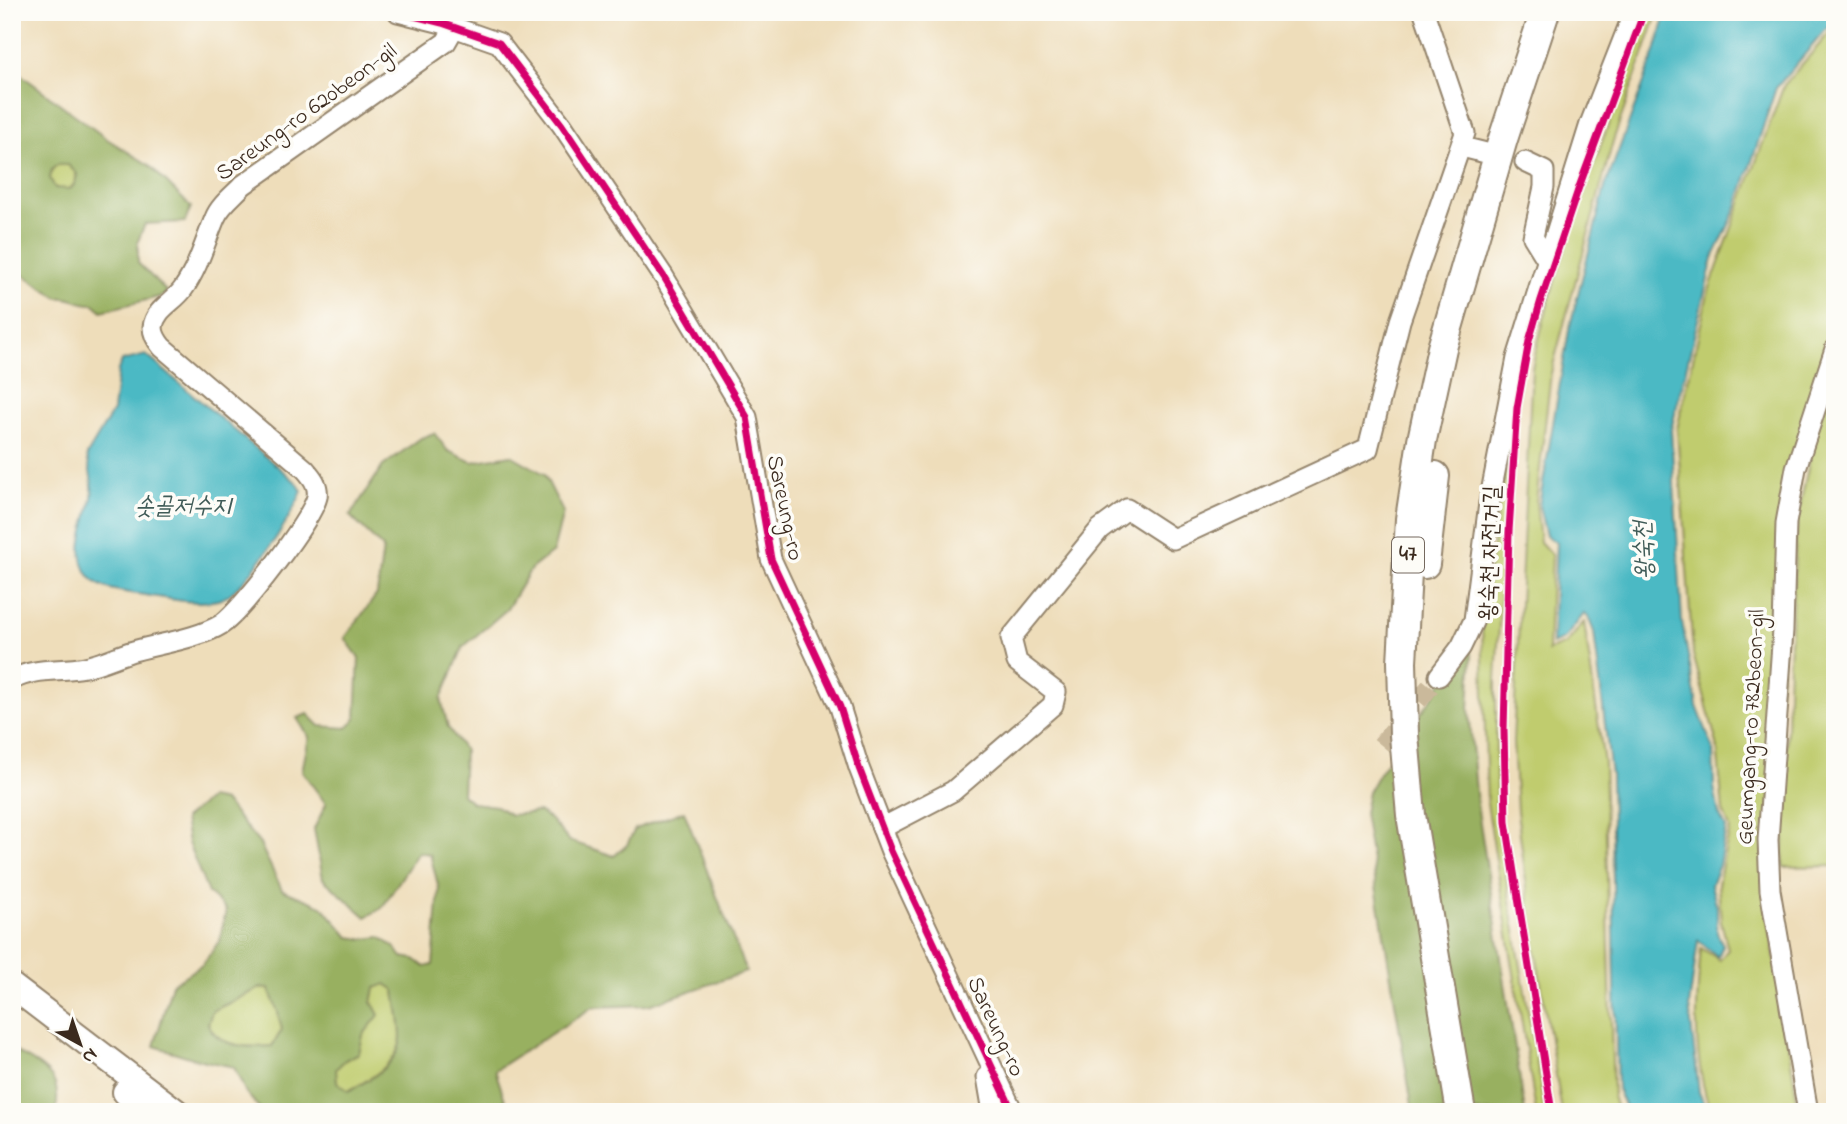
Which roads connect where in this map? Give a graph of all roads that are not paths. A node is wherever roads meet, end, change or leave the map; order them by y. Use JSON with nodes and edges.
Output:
{"nodes":[{"id":1,"x":398,"y":12,"type":"edge"},
{"id":2,"x":1424,"y":12,"type":"edge"},
{"id":3,"x":1545,"y":12,"type":"edge"},
{"id":4,"x":1560,"y":12,"type":"edge"},
{"id":5,"x":1634,"y":12,"type":"edge"},
{"id":6,"x":454,"y":28,"type":"junction"},
{"id":7,"x":1462,"y":147,"type":"junction"},
{"id":8,"x":1486,"y":153,"type":"dead end"},
{"id":9,"x":1525,"y":162,"type":"dead end"},
{"id":10,"x":1546,"y":258,"type":"junction"},
{"id":11,"x":1835,"y":349,"type":"edge"},
{"id":12,"x":1439,"y":676,"type":"tunnel mouth"},
{"id":13,"x":12,"y":680,"type":"edge"},
{"id":14,"x":882,"y":828,"type":"junction"},
{"id":15,"x":12,"y":986,"type":"edge"},
{"id":16,"x":12,"y":1006,"type":"edge"},
{"id":17,"x":977,"y":1031,"type":"junction"},
{"id":18,"x":163,"y":1109,"type":"edge"},
{"id":19,"x":993,"y":1112,"type":"edge"},
{"id":20,"x":1013,"y":1112,"type":"edge"},
{"id":21,"x":1461,"y":1112,"type":"edge"},
{"id":22,"x":1479,"y":1112,"type":"edge"},
{"id":23,"x":1808,"y":1112,"type":"edge"}],
"edges":[{"from":1,"to":6,"type":"street","name":"Sareung-ro"},
{"from":2,"to":7,"type":"street"},
{"from":3,"to":21,"type":"highway","number":"47"},
{"from":4,"to":22,"type":"highway","number":"47"},
{"from":5,"to":10,"type":"street"},
{"from":6,"to":13,"type":"street","name":"Sareung-ro 620beon-gil"},
{"from":6,"to":14,"type":"street","name":"Sareung-ro"},
{"from":7,"to":8,"type":"street"},
{"from":7,"to":14,"type":"street"},
{"from":9,"to":10,"type":"street"},
{"from":10,"to":12,"type":"street"},
{"from":11,"to":23,"type":"street","name":"Geumgang-ro 782beon-gil"},
{"from":14,"to":17,"type":"street","name":"Sareung-ro"},
{"from":15,"to":18,"type":"main road"},
{"from":16,"to":18,"type":"main road"},
{"from":17,"to":19,"type":"street"},
{"from":17,"to":20,"type":"street","name":"Sareung-ro"}]}
